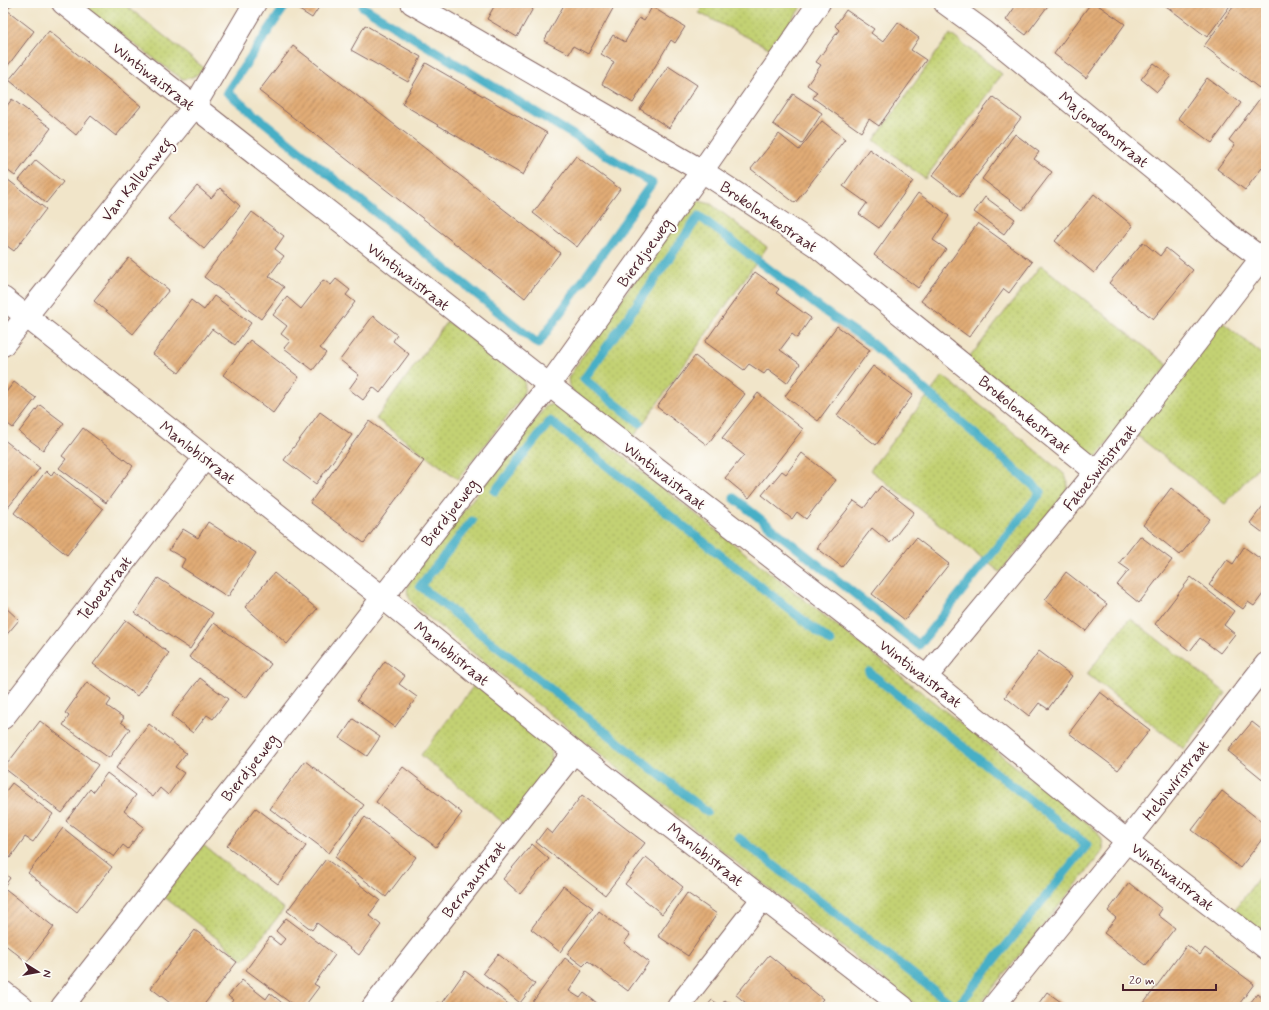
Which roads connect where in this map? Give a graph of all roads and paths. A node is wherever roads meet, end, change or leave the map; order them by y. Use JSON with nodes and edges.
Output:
{"nodes":[{"id":1,"x":63,"y":3,"type":"edge"},
{"id":2,"x":255,"y":3,"type":"edge"},
{"id":3,"x":412,"y":3,"type":"edge"},
{"id":4,"x":819,"y":3,"type":"edge"},
{"id":5,"x":945,"y":3,"type":"edge"},
{"id":6,"x":194,"y":108,"type":"junction"},
{"id":7,"x":702,"y":171,"type":"junction"},
{"id":8,"x":1263,"y":255,"type":"edge"},
{"id":9,"x":3,"y":298,"type":"edge"},
{"id":10,"x":26,"y":316,"type":"junction"},
{"id":11,"x":3,"y":345,"type":"edge"},
{"id":12,"x":549,"y":385,"type":"junction"},
{"id":13,"x":205,"y":458,"type":"junction"},
{"id":14,"x":1096,"y":472,"type":"junction"},
{"id":15,"x":382,"y":597,"type":"junction"},
{"id":16,"x":1266,"y":664,"type":"edge"},
{"id":17,"x":926,"y":677,"type":"junction"},
{"id":18,"x":3,"y":718,"type":"edge"},
{"id":19,"x":574,"y":752,"type":"junction"},
{"id":20,"x":1127,"y":841,"type":"junction"},
{"id":21,"x":763,"y":898,"type":"junction"},
{"id":22,"x":1266,"y":948,"type":"edge"},
{"id":23,"x":3,"y":992,"type":"edge"},
{"id":24,"x":22,"y":1007,"type":"edge"},
{"id":25,"x":62,"y":1007,"type":"edge"},
{"id":26,"x":372,"y":1007,"type":"edge"},
{"id":27,"x":678,"y":1007,"type":"edge"},
{"id":28,"x":903,"y":1007,"type":"edge"},
{"id":29,"x":993,"y":1007,"type":"edge"}],
"edges":[{"from":1,"to":6,"type":"street","name":"Wintiwaistraat"},
{"from":2,"to":6,"type":"street","name":"Van Kallenweg"},
{"from":3,"to":7,"type":"street","name":"Brokolonkostraat"},
{"from":4,"to":7,"type":"street","name":"Bierdjoeweg"},
{"from":5,"to":8,"type":"street","name":"Majorodonstraat"},
{"from":6,"to":10,"type":"street","name":"Van Kallenweg"},
{"from":6,"to":12,"type":"street","name":"Wintiwaistraat"},
{"from":7,"to":12,"type":"street","name":"Bierdjoeweg"},
{"from":7,"to":14,"type":"street","name":"Brokolonkostraat"},
{"from":8,"to":14,"type":"street","name":"Fatoeswitistraat"},
{"from":9,"to":10,"type":"street","name":"Manlobistraat"},
{"from":10,"to":11,"type":"street","name":"Van Kallenweg"},
{"from":10,"to":13,"type":"street","name":"Manlobistraat"},
{"from":12,"to":15,"type":"street","name":"Bierdjoeweg"},
{"from":12,"to":17,"type":"street","name":"Wintiwaistraat"},
{"from":13,"to":15,"type":"street","name":"Manlobistraat"},
{"from":13,"to":18,"type":"street","name":"Teboestraat"},
{"from":14,"to":17,"type":"street","name":"Fatoeswitistraat"},
{"from":15,"to":19,"type":"street","name":"Manlobistraat"},
{"from":15,"to":25,"type":"street","name":"Bierdjoeweg"},
{"from":16,"to":20,"type":"street","name":"Hebiwiristraat"},
{"from":17,"to":20,"type":"street","name":"Wintiwaistraat"},
{"from":19,"to":21,"type":"street","name":"Manlobistraat"},
{"from":19,"to":26,"type":"street","name":"Bernaustraat"},
{"from":20,"to":22,"type":"street","name":"Wintiwaistraat"},
{"from":20,"to":29,"type":"street","name":"Hebiwiristraat"},
{"from":21,"to":27,"type":"street"},
{"from":21,"to":28,"type":"street","name":"Manlobistraat"},
{"from":23,"to":24,"type":"street"}]}
